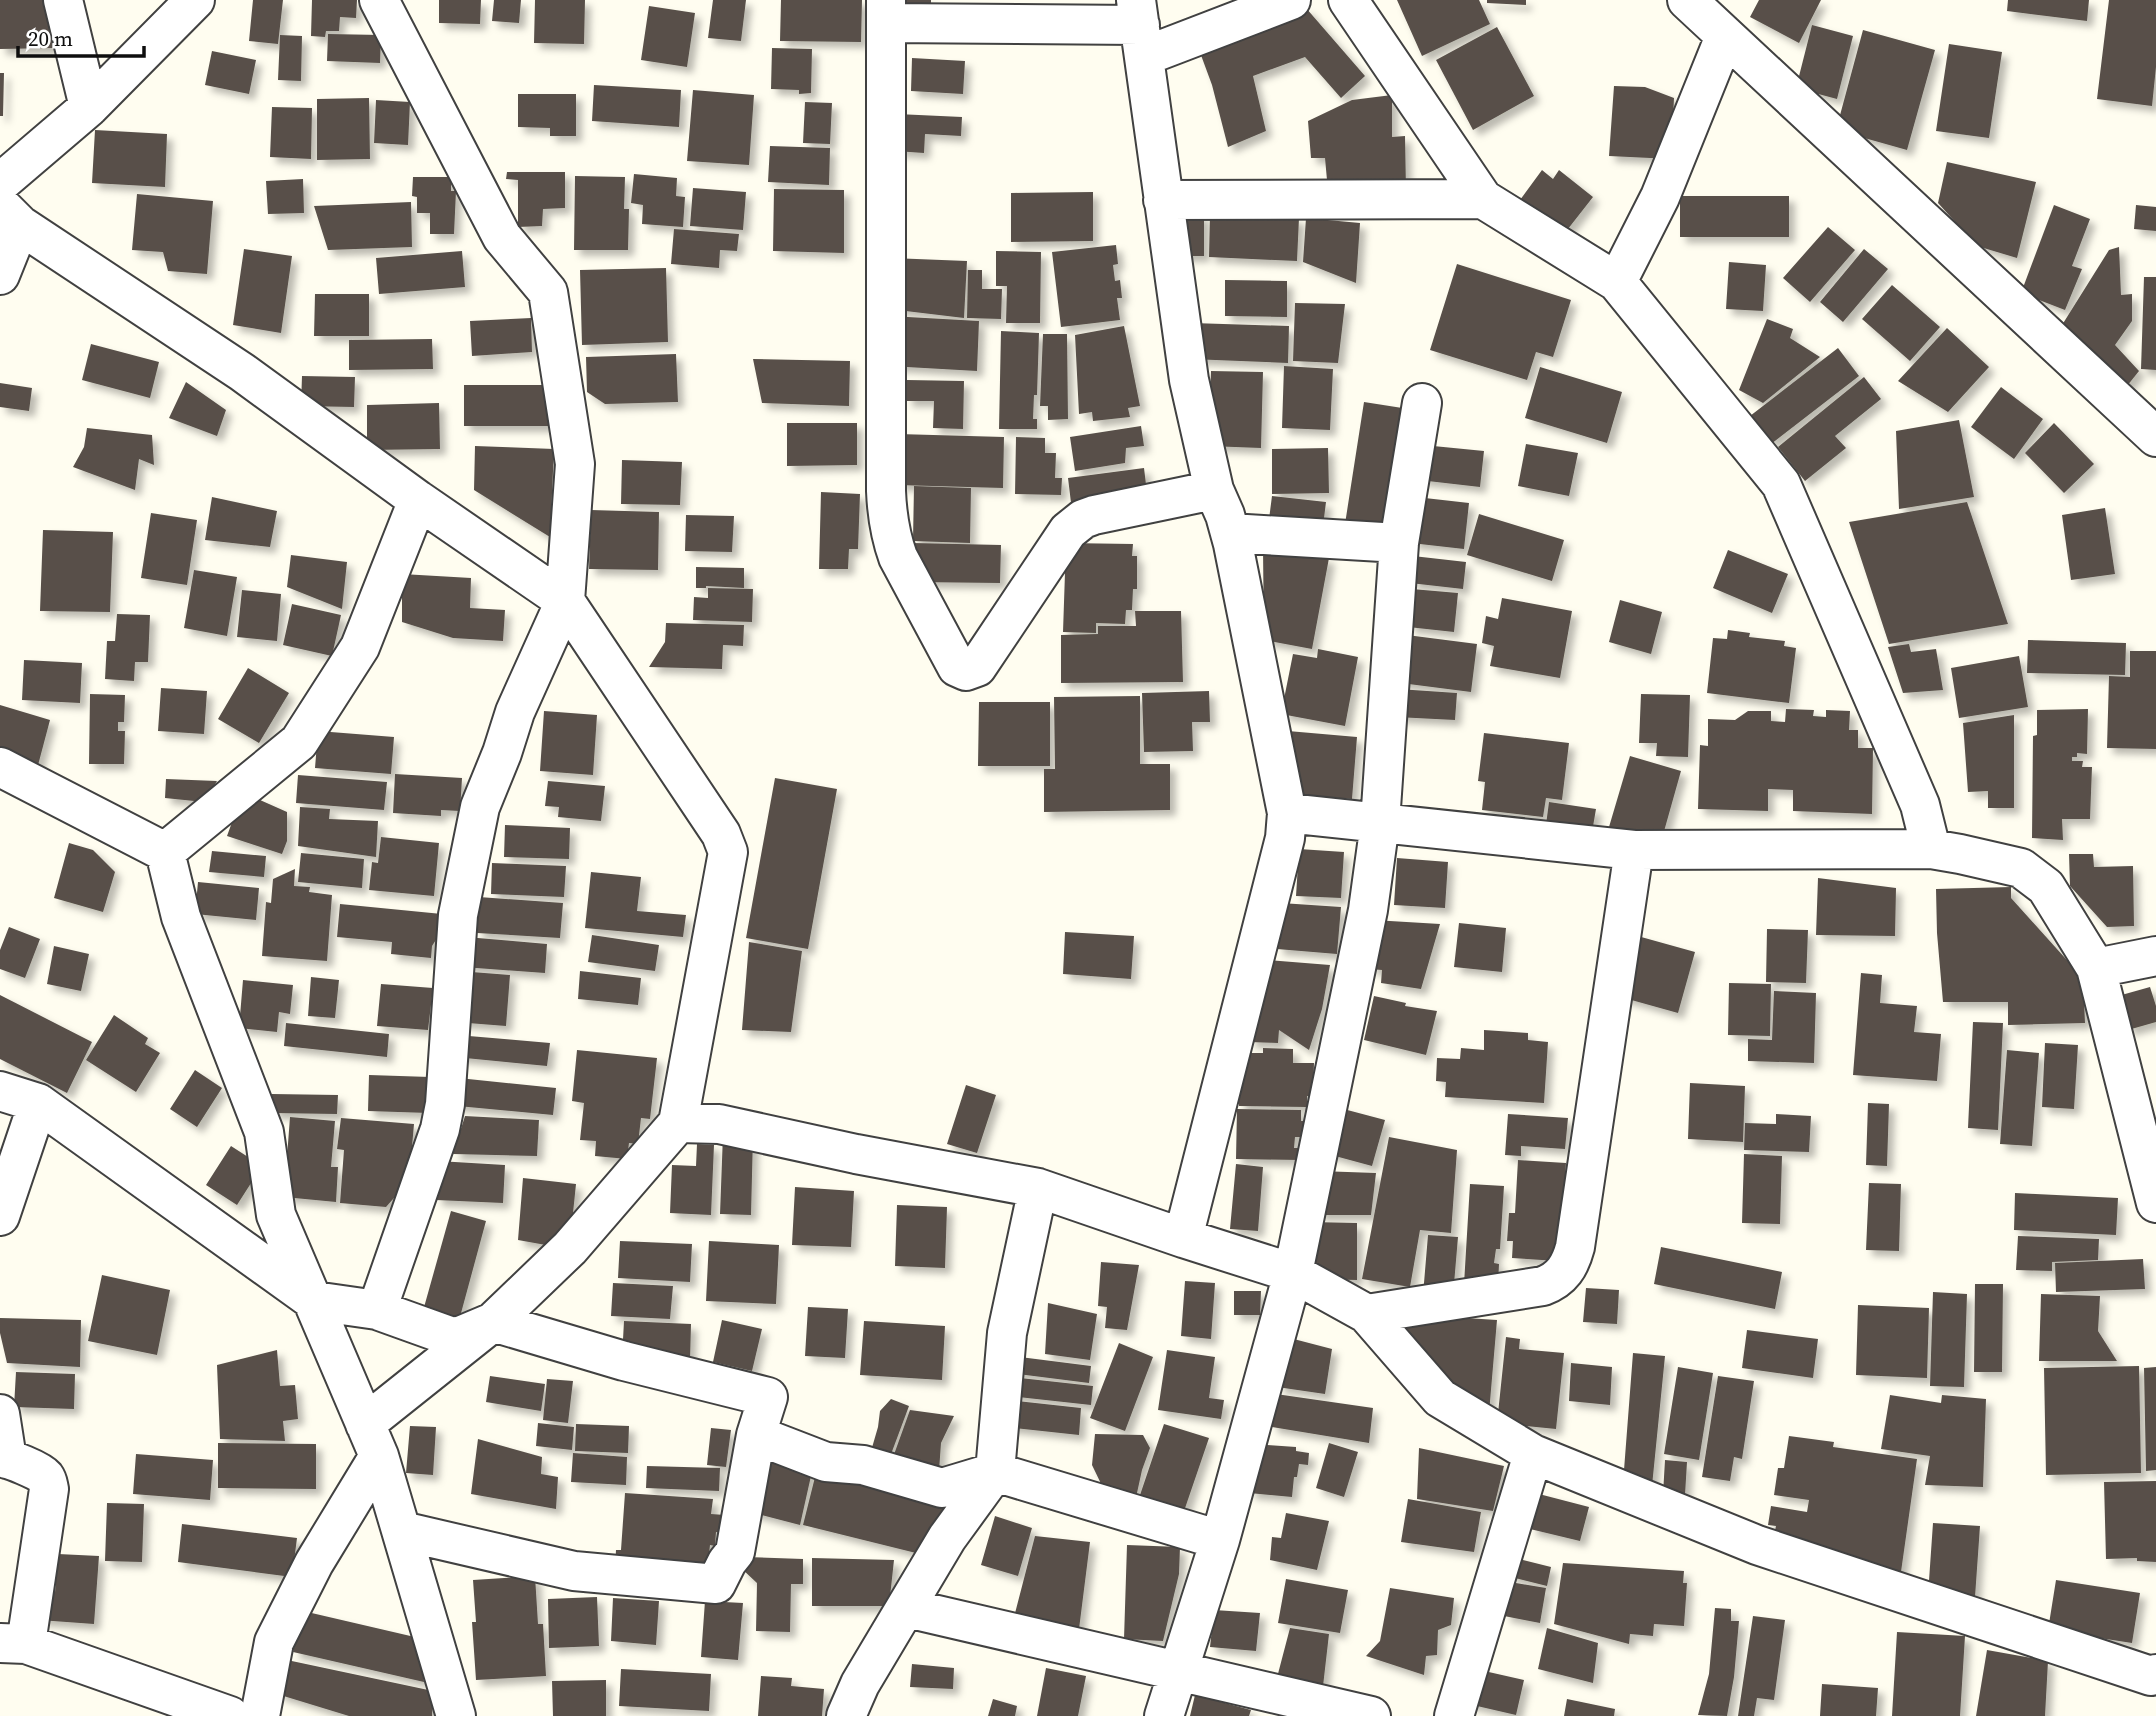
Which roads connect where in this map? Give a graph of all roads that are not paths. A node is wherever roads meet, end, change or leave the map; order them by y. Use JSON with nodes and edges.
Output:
{"nodes":[{"id":1,"x":63,"y":0,"type":"edge"},
{"id":2,"x":195,"y":0,"type":"edge"},
{"id":3,"x":379,"y":0,"type":"edge"},
{"id":4,"x":1291,"y":0,"type":"edge"},
{"id":5,"x":1348,"y":0,"type":"edge"},
{"id":6,"x":886,"y":12,"type":"edge"},
{"id":7,"x":1709,"y":13,"type":"edge"},
{"id":8,"x":1140,"y":27,"type":"edge"},
{"id":9,"x":89,"y":107,"type":"junction"},
{"id":10,"x":0,"y":183,"type":"edge"},
{"id":11,"x":1163,"y":200,"type":"junction"},
{"id":12,"x":1483,"y":200,"type":"junction"},
{"id":13,"x":10,"y":215,"type":"edge"},
{"id":14,"x":0,"y":275,"type":"edge"},
{"id":15,"x":1618,"y":282,"type":"junction"},
{"id":16,"x":1422,"y":403,"type":"dead end"},
{"id":17,"x":2156,"y":437,"type":"edge"},
{"id":18,"x":1214,"y":490,"type":"junction"},
{"id":19,"x":418,"y":500,"type":"junction"},
{"id":20,"x":1230,"y":533,"type":"junction"},
{"id":21,"x":1399,"y":543,"type":"junction"},
{"id":22,"x":565,"y":601,"type":"junction"},
{"id":23,"x":0,"y":767,"type":"edge"},
{"id":24,"x":1287,"y":813,"type":"junction"},
{"id":25,"x":1380,"y":823,"type":"junction"},
{"id":26,"x":1930,"y":849,"type":"junction"},
{"id":27,"x":1634,"y":850,"type":"junction"},
{"id":28,"x":165,"y":852,"type":"junction"},
{"id":29,"x":2156,"y":956,"type":"edge"},
{"id":30,"x":2096,"y":968,"type":"junction"},
{"id":31,"x":0,"y":1091,"type":"edge"},
{"id":32,"x":38,"y":1103,"type":"junction"},
{"id":33,"x":678,"y":1123,"type":"junction"},
{"id":34,"x":1038,"y":1188,"type":"junction"},
{"id":35,"x":2156,"y":1203,"type":"edge"},
{"id":36,"x":0,"y":1216,"type":"edge"},
{"id":37,"x":1183,"y":1238,"type":"junction"},
{"id":38,"x":1293,"y":1273,"type":"junction"},
{"id":39,"x":314,"y":1301,"type":"junction"},
{"id":40,"x":377,"y":1310,"type":"junction"},
{"id":41,"x":1367,"y":1314,"type":"junction"},
{"id":42,"x":493,"y":1322,"type":"junction"},
{"id":43,"x":0,"y":1414,"type":"edge"},
{"id":44,"x":756,"y":1435,"type":"junction"},
{"id":45,"x":372,"y":1440,"type":"junction"},
{"id":46,"x":1533,"y":1454,"type":"junction"},
{"id":47,"x":4,"y":1458,"type":"edge"},
{"id":48,"x":995,"y":1472,"type":"junction"},
{"id":49,"x":402,"y":1531,"type":"junction"},
{"id":50,"x":1220,"y":1540,"type":"junction"},
{"id":51,"x":907,"y":1608,"type":"junction"},
{"id":52,"x":13,"y":1644,"type":"edge"},
{"id":53,"x":1179,"y":1672,"type":"junction"},
{"id":54,"x":2156,"y":1674,"type":"edge"},
{"id":55,"x":230,"y":1716,"type":"edge"},
{"id":56,"x":260,"y":1716,"type":"edge"},
{"id":57,"x":456,"y":1716,"type":"edge"},
{"id":58,"x":846,"y":1716,"type":"edge"},
{"id":59,"x":1164,"y":1716,"type":"edge"},
{"id":60,"x":1371,"y":1716,"type":"edge"},
{"id":61,"x":1454,"y":1716,"type":"edge"}],
"edges":[{"from":1,"to":9,"type":"street"},
{"from":2,"to":9,"type":"street"},
{"from":3,"to":22,"type":"street"},
{"from":4,"to":8,"type":"street"},
{"from":5,"to":12,"type":"street"},
{"from":6,"to":8,"type":"street"},
{"from":6,"to":18,"type":"street"},
{"from":7,"to":15,"type":"street"},
{"from":7,"to":17,"type":"street"},
{"from":8,"to":11,"type":"street"},
{"from":9,"to":10,"type":"street"},
{"from":11,"to":12,"type":"street"},
{"from":11,"to":18,"type":"street"},
{"from":12,"to":15,"type":"street"},
{"from":13,"to":14,"type":"street"},
{"from":13,"to":19,"type":"street"},
{"from":15,"to":26,"type":"street"},
{"from":16,"to":21,"type":"street"},
{"from":18,"to":20,"type":"street"},
{"from":19,"to":22,"type":"street"},
{"from":19,"to":28,"type":"street"},
{"from":20,"to":21,"type":"street"},
{"from":20,"to":24,"type":"street"},
{"from":21,"to":25,"type":"street"},
{"from":22,"to":33,"type":"street"},
{"from":22,"to":40,"type":"street"},
{"from":23,"to":28,"type":"street"},
{"from":24,"to":25,"type":"street"},
{"from":24,"to":37,"type":"street"},
{"from":25,"to":27,"type":"street"},
{"from":25,"to":38,"type":"street"},
{"from":26,"to":27,"type":"street"},
{"from":26,"to":30,"type":"street"},
{"from":27,"to":41,"type":"street"},
{"from":28,"to":39,"type":"street"},
{"from":29,"to":30,"type":"street"},
{"from":30,"to":35,"type":"street"},
{"from":31,"to":32,"type":"street"},
{"from":32,"to":36,"type":"street"},
{"from":32,"to":39,"type":"street"},
{"from":33,"to":34,"type":"street"},
{"from":33,"to":42,"type":"street"},
{"from":34,"to":37,"type":"street"},
{"from":34,"to":48,"type":"street"},
{"from":37,"to":38,"type":"street"},
{"from":38,"to":41,"type":"street"},
{"from":38,"to":50,"type":"street"},
{"from":39,"to":40,"type":"street"},
{"from":39,"to":45,"type":"street"},
{"from":40,"to":42,"type":"street"},
{"from":41,"to":46,"type":"street"},
{"from":42,"to":44,"type":"street"},
{"from":42,"to":45,"type":"street"},
{"from":43,"to":47,"type":"street"},
{"from":44,"to":48,"type":"street"},
{"from":44,"to":49,"type":"street"},
{"from":45,"to":49,"type":"street"},
{"from":45,"to":56,"type":"street"},
{"from":46,"to":54,"type":"street"},
{"from":46,"to":61,"type":"street"},
{"from":47,"to":52,"type":"street"},
{"from":48,"to":50,"type":"street"},
{"from":48,"to":51,"type":"street"},
{"from":49,"to":57,"type":"street"},
{"from":50,"to":53,"type":"street"},
{"from":51,"to":53,"type":"street"},
{"from":51,"to":58,"type":"street"},
{"from":52,"to":55,"type":"street"},
{"from":53,"to":59,"type":"street"},
{"from":53,"to":60,"type":"street"}]}
